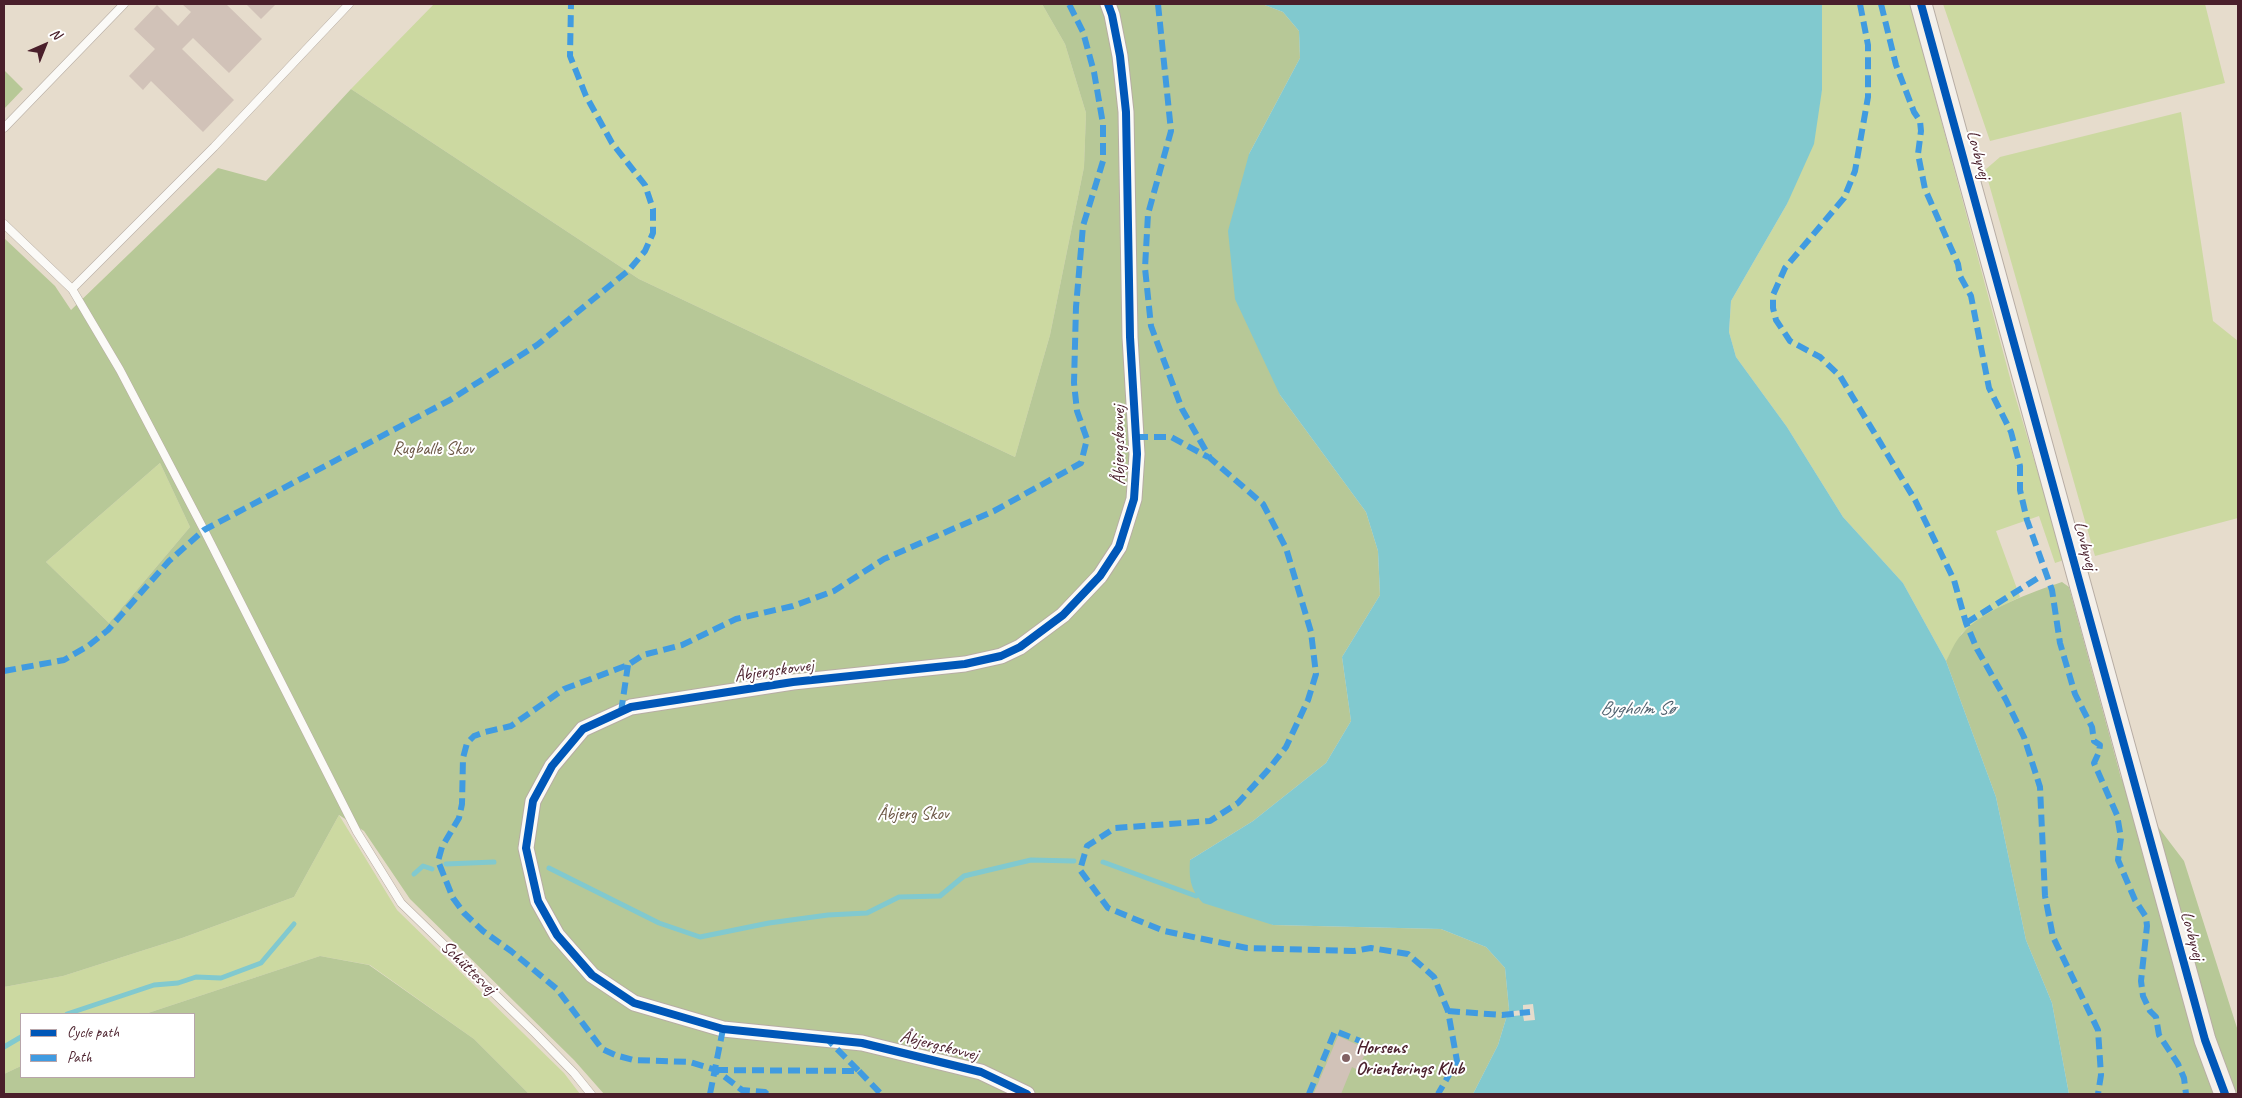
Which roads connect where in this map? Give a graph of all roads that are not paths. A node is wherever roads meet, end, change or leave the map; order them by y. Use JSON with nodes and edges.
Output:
{"nodes":[{"id":1,"x":124,"y":4,"type":"edge"},
{"id":2,"x":349,"y":4,"type":"edge"},
{"id":3,"x":1108,"y":4,"type":"edge"},
{"id":4,"x":1922,"y":4,"type":"edge"},
{"id":5,"x":4,"y":128,"type":"edge"},
{"id":6,"x":4,"y":224,"type":"edge"},
{"id":7,"x":72,"y":289,"type":"junction"},
{"id":8,"x":591,"y":1094,"type":"edge"},
{"id":9,"x":1027,"y":1094,"type":"edge"},
{"id":10,"x":2225,"y":1094,"type":"edge"}],
"edges":[{"from":1,"to":5,"type":"lane"},
{"from":2,"to":7,"type":"lane"},
{"from":3,"to":9,"type":"street","name":"Åbjergskovvej"},
{"from":4,"to":10,"type":"street","name":"Lovbyvej"},
{"from":6,"to":7,"type":"lane","name":"Schüttesvej"},
{"from":7,"to":8,"type":"lane","name":"Schüttesvej"}]}
